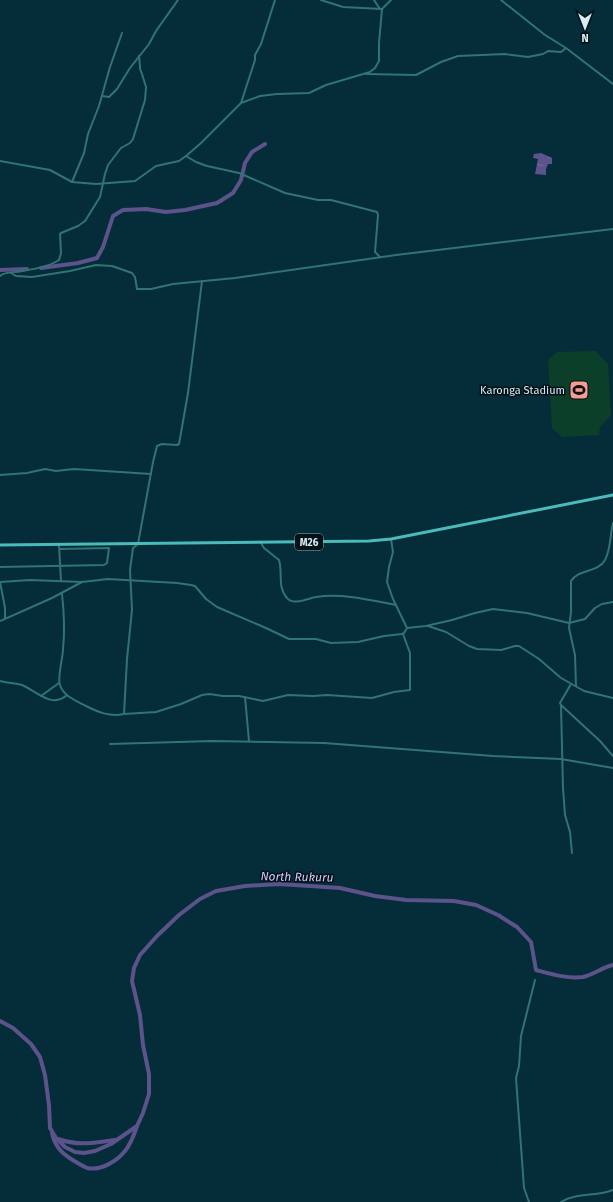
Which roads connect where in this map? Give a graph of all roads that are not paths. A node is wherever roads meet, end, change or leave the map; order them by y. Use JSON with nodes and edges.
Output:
{"nodes":[{"id":1,"x":178,"y":0,"type":"edge"},
{"id":2,"x":275,"y":0,"type":"edge"},
{"id":3,"x":321,"y":0,"type":"edge"},
{"id":4,"x":374,"y":0,"type":"edge"},
{"id":5,"x":391,"y":0,"type":"edge"},
{"id":6,"x":501,"y":0,"type":"edge"},
{"id":7,"x":381,"y":9,"type":"junction"},
{"id":8,"x":122,"y":33,"type":"dead end"},
{"id":9,"x":566,"y":48,"type":"junction"},
{"id":10,"x":139,"y":56,"type":"junction"},
{"id":11,"x":362,"y":74,"type":"junction"},
{"id":12,"x":613,"y":84,"type":"edge"},
{"id":13,"x":101,"y":96,"type":"junction"},
{"id":14,"x":241,"y":103,"type":"junction"},
{"id":15,"x":186,"y":156,"type":"junction"},
{"id":16,"x":0,"y":161,"type":"edge"},
{"id":17,"x":72,"y":182,"type":"junction"},
{"id":18,"x":103,"y":184,"type":"junction"},
{"id":19,"x":613,"y":229,"type":"edge"},
{"id":20,"x":380,"y":258,"type":"junction"},
{"id":21,"x":11,"y":273,"type":"junction"},
{"id":22,"x":0,"y":276,"type":"edge"},
{"id":23,"x":202,"y":281,"type":"junction"},
{"id":24,"x":151,"y":474,"type":"junction"},
{"id":25,"x":0,"y":475,"type":"edge"},
{"id":26,"x":613,"y":496,"type":"edge"},
{"id":27,"x":613,"y":523,"type":"edge"},
{"id":28,"x":392,"y":539,"type":"junction"},
{"id":29,"x":261,"y":543,"type":"junction"},
{"id":30,"x":138,"y":544,"type":"junction"},
{"id":31,"x":0,"y":545,"type":"edge"},
{"id":32,"x":59,"y":545,"type":"junction"},
{"id":33,"x":60,"y":549,"type":"junction"},
{"id":34,"x":61,"y":565,"type":"junction"},
{"id":35,"x":0,"y":567,"type":"edge"},
{"id":36,"x":130,"y":580,"type":"junction"},
{"id":37,"x":61,"y":581,"type":"junction"},
{"id":38,"x":82,"y":582,"type":"junction"},
{"id":39,"x":62,"y":594,"type":"junction"},
{"id":40,"x":613,"y":602,"type":"edge"},
{"id":41,"x":396,"y":605,"type":"junction"},
{"id":42,"x":5,"y":619,"type":"junction"},
{"id":43,"x":0,"y":621,"type":"edge"},
{"id":44,"x":569,"y":623,"type":"junction"},
{"id":45,"x":426,"y":626,"type":"junction"},
{"id":46,"x":407,"y":628,"type":"junction"},
{"id":47,"x":403,"y":634,"type":"junction"},
{"id":48,"x":0,"y":681,"type":"edge"},
{"id":49,"x":59,"y":683,"type":"junction"},
{"id":50,"x":571,"y":684,"type":"junction"},
{"id":51,"x":576,"y":686,"type":"junction"},
{"id":52,"x":67,"y":695,"type":"junction"},
{"id":53,"x":41,"y":696,"type":"junction"},
{"id":54,"x":245,"y":697,"type":"junction"},
{"id":55,"x":613,"y":698,"type":"edge"},
{"id":56,"x":561,"y":705,"type":"junction"},
{"id":57,"x":124,"y":714,"type":"junction"},
{"id":58,"x":249,"y":741,"type":"junction"},
{"id":59,"x":110,"y":744,"type":"dead end"},
{"id":60,"x":613,"y":756,"type":"edge"},
{"id":61,"x":561,"y":759,"type":"junction"},
{"id":62,"x":613,"y":768,"type":"edge"},
{"id":63,"x":572,"y":853,"type":"dead end"},
{"id":64,"x":535,"y":980,"type":"dead end"},
{"id":65,"x":613,"y":1190,"type":"edge"},
{"id":66,"x":529,"y":1202,"type":"edge"},
{"id":67,"x":561,"y":1202,"type":"edge"}],
"edges":[{"from":1,"to":10,"type":"street"},
{"from":2,"to":14,"type":"street"},
{"from":3,"to":7,"type":"street"},
{"from":4,"to":7,"type":"street"},
{"from":5,"to":7,"type":"street"},
{"from":6,"to":9,"type":"street"},
{"from":7,"to":11,"type":"street"},
{"from":8,"to":13,"type":"street"},
{"from":9,"to":11,"type":"street"},
{"from":9,"to":12,"type":"street"},
{"from":10,"to":13,"type":"street"},
{"from":10,"to":18,"type":"street"},
{"from":11,"to":14,"type":"street"},
{"from":13,"to":17,"type":"street"},
{"from":14,"to":15,"type":"street"},
{"from":15,"to":18,"type":"street"},
{"from":15,"to":20,"type":"street"},
{"from":16,"to":17,"type":"street"},
{"from":17,"to":18,"type":"street"},
{"from":18,"to":21,"type":"street"},
{"from":19,"to":20,"type":"street"},
{"from":20,"to":23,"type":"street"},
{"from":21,"to":22,"type":"street"},
{"from":21,"to":23,"type":"street"},
{"from":23,"to":24,"type":"street"},
{"from":24,"to":25,"type":"street"},
{"from":24,"to":30,"type":"street"},
{"from":26,"to":28,"type":"main road","number":"M26"},
{"from":27,"to":44,"type":"street"},
{"from":28,"to":29,"type":"main road","number":"M26"},
{"from":28,"to":41,"type":"street"},
{"from":29,"to":30,"type":"main road","number":"M26"},
{"from":29,"to":41,"type":"street"},
{"from":30,"to":32,"type":"main road","number":"M26"},
{"from":30,"to":36,"type":"street"},
{"from":31,"to":32,"type":"main road","number":"M26"},
{"from":32,"to":33,"type":"street"},
{"from":33,"to":34,"type":"street"},
{"from":33,"to":34,"type":"street"},
{"from":34,"to":35,"type":"street"},
{"from":34,"to":37,"type":"street"},
{"from":36,"to":38,"type":"street"},
{"from":36,"to":47,"type":"street"},
{"from":36,"to":57,"type":"street"},
{"from":37,"to":38,"type":"street"},
{"from":37,"to":42,"type":"street"},
{"from":38,"to":39,"type":"street"},
{"from":39,"to":42,"type":"street"},
{"from":39,"to":49,"type":"street"},
{"from":40,"to":44,"type":"street"},
{"from":41,"to":46,"type":"street"},
{"from":42,"to":43,"type":"street"},
{"from":44,"to":45,"type":"street"},
{"from":44,"to":51,"type":"street"},
{"from":45,"to":46,"type":"street"},
{"from":45,"to":50,"type":"street"},
{"from":46,"to":47,"type":"street"},
{"from":47,"to":54,"type":"street"},
{"from":48,"to":53,"type":"street"},
{"from":49,"to":52,"type":"street"},
{"from":49,"to":53,"type":"street"},
{"from":50,"to":51,"type":"street"},
{"from":50,"to":56,"type":"street"},
{"from":51,"to":55,"type":"street"},
{"from":52,"to":53,"type":"street"},
{"from":52,"to":57,"type":"street"},
{"from":54,"to":57,"type":"street"},
{"from":54,"to":58,"type":"street"},
{"from":56,"to":60,"type":"street"},
{"from":56,"to":61,"type":"street"},
{"from":58,"to":59,"type":"street"},
{"from":58,"to":61,"type":"street"},
{"from":61,"to":62,"type":"street"},
{"from":61,"to":63,"type":"street"},
{"from":64,"to":66,"type":"street"},
{"from":65,"to":67,"type":"street"}]}
